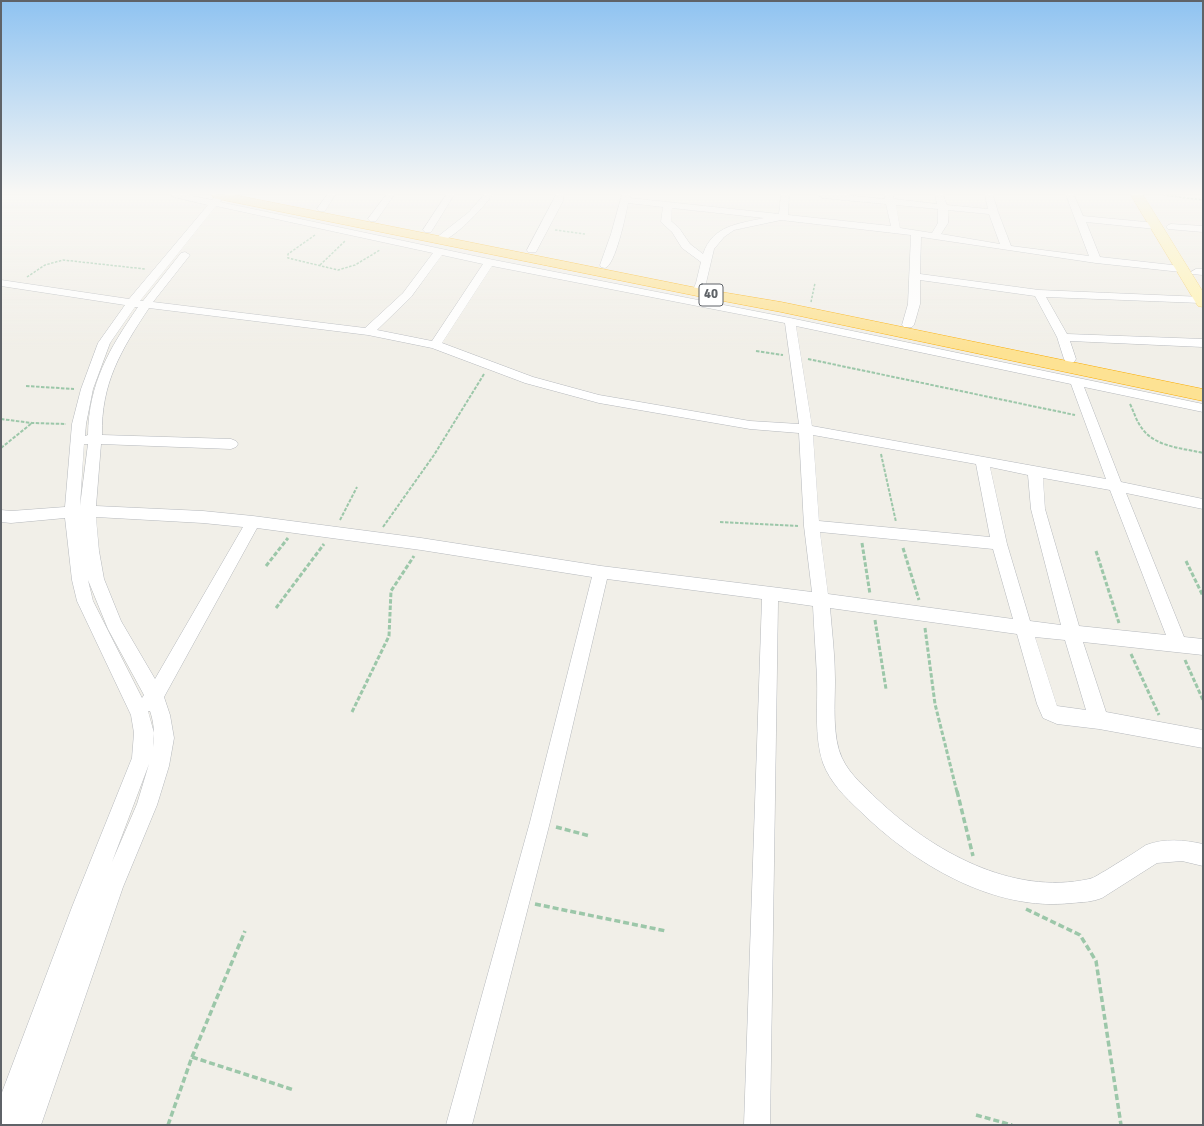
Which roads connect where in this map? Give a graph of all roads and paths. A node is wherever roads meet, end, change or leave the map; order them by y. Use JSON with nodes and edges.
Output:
{"nodes":[{"id":1,"x":179,"y":248,"type":"edge"},
{"id":2,"x":189,"y":248,"type":"edge"},
{"id":3,"x":298,"y":248,"type":"edge"},
{"id":4,"x":337,"y":248,"type":"edge"},
{"id":5,"x":383,"y":248,"type":"edge"},
{"id":6,"x":434,"y":248,"type":"edge"},
{"id":7,"x":457,"y":248,"type":"edge"},
{"id":8,"x":473,"y":248,"type":"edge"},
{"id":9,"x":511,"y":248,"type":"edge"},
{"id":10,"x":611,"y":248,"type":"edge"},
{"id":11,"x":688,"y":248,"type":"edge"},
{"id":12,"x":711,"y":248,"type":"edge"},
{"id":13,"x":915,"y":248,"type":"edge"},
{"id":14,"x":1004,"y":248,"type":"edge"},
{"id":15,"x":1007,"y":248,"type":"joint"},
{"id":16,"x":1091,"y":248,"type":"edge"},
{"id":17,"x":1169,"y":248,"type":"edge"},
{"id":18,"x":1184,"y":248,"type":"edge"},
{"id":19,"x":532,"y":250,"type":"joint"},
{"id":20,"x":705,"y":260,"type":"junction"},
{"id":21,"x":1096,"y":260,"type":"junction"},
{"id":22,"x":488,"y":262,"type":"junction"},
{"id":23,"x":605,"y":264,"type":"junction"},
{"id":24,"x":320,"y":266,"type":"junction"},
{"id":25,"x":1181,"y":269,"type":"junction"},
{"id":26,"x":159,"y":270,"type":"junction"},
{"id":27,"x":572,"y":272,"type":"junction"},
{"id":28,"x":1201,"y":275,"type":"edge"},
{"id":29,"x":914,"y":276,"type":"junction"},
{"id":30,"x":1,"y":283,"type":"edge"},
{"id":31,"x":815,"y":283,"type":"dead end"},
{"id":32,"x":15,"y":285,"type":"junction"},
{"id":33,"x":699,"y":288,"type":"junction"},
{"id":34,"x":1039,"y":293,"type":"junction"},
{"id":35,"x":1202,"y":302,"type":"edge"},
{"id":36,"x":139,"y":303,"type":"junction"},
{"id":37,"x":810,"y":307,"type":"junction"},
{"id":38,"x":790,"y":321,"type":"junction"},
{"id":39,"x":908,"y":325,"type":"junction"},
{"id":40,"x":368,"y":332,"type":"junction"},
{"id":41,"x":1063,"y":337,"type":"junction"},
{"id":42,"x":1203,"y":343,"type":"edge"},
{"id":43,"x":435,"y":346,"type":"junction"},
{"id":44,"x":756,"y":351,"type":"dead end"},
{"id":45,"x":796,"y":357,"type":"junction"},
{"id":46,"x":1070,"y":359,"type":"junction"},
{"id":47,"x":490,"y":365,"type":"junction"},
{"id":48,"x":1076,"y":381,"type":"junction"},
{"id":49,"x":26,"y":386,"type":"dead end"},
{"id":50,"x":1203,"y":386,"type":"edge"},
{"id":51,"x":87,"y":389,"type":"junction"},
{"id":52,"x":1124,"y":391,"type":"junction"},
{"id":53,"x":1203,"y":395,"type":"edge"},
{"id":54,"x":1203,"y":408,"type":"edge"},
{"id":55,"x":1089,"y":418,"type":"junction"},
{"id":56,"x":1,"y":419,"type":"edge"},
{"id":57,"x":32,"y":423,"type":"junction"},
{"id":58,"x":806,"y":429,"type":"junction"},
{"id":59,"x":84,"y":434,"type":"junction"},
{"id":60,"x":879,"y":442,"type":"junction"},
{"id":61,"x":231,"y":444,"type":"dead end"},
{"id":62,"x":1,"y":448,"type":"edge"},
{"id":63,"x":1203,"y":453,"type":"edge"},
{"id":64,"x":982,"y":461,"type":"junction"},
{"id":65,"x":1035,"y":472,"type":"junction"},
{"id":66,"x":1117,"y":486,"type":"junction"},
{"id":67,"x":358,"y":487,"type":"dead end"},
{"id":68,"x":1203,"y":504,"type":"edge"},
{"id":69,"x":80,"y":512,"type":"junction"},
{"id":70,"x":1,"y":516,"type":"edge"},
{"id":71,"x":253,"y":522,"type":"junction"},
{"id":72,"x":720,"y":522,"type":"dead end"},
{"id":73,"x":812,"y":526,"type":"junction"},
{"id":74,"x":296,"y":528,"type":"junction"},
{"id":75,"x":333,"y":533,"type":"junction"},
{"id":76,"x":898,"y":533,"type":"junction"},
{"id":77,"x":375,"y":538,"type":"junction"},
{"id":78,"x":421,"y":544,"type":"junction"},
{"id":79,"x":999,"y":544,"type":"junction"},
{"id":80,"x":1186,"y":561,"type":"dead end"},
{"id":81,"x":266,"y":566,"type":"dead end"},
{"id":82,"x":601,"y":572,"type":"junction"},
{"id":83,"x":770,"y":593,"type":"junction"},
{"id":84,"x":1203,"y":596,"type":"edge"},
{"id":85,"x":821,"y":601,"type":"junction"},
{"id":86,"x":276,"y":608,"type":"dead end"},
{"id":87,"x":1023,"y":628,"type":"junction"},
{"id":88,"x":1072,"y":633,"type":"junction"},
{"id":89,"x":1178,"y":645,"type":"junction"},
{"id":90,"x":1203,"y":647,"type":"edge"},
{"id":91,"x":155,"y":696,"type":"junction"},
{"id":92,"x":1203,"y":700,"type":"edge"},
{"id":93,"x":935,"y":704,"type":"dead end"},
{"id":94,"x":352,"y":712,"type":"dead end"},
{"id":95,"x":140,"y":714,"type":"junction"},
{"id":96,"x":1099,"y":720,"type":"junction"},
{"id":97,"x":1203,"y":739,"type":"edge"},
{"id":98,"x":540,"y":822,"type":"junction"},
{"id":99,"x":590,"y":836,"type":"dead end"},
{"id":100,"x":1203,"y":855,"type":"edge"},
{"id":101,"x":978,"y":862,"type":"dead end"},
{"id":102,"x":520,"y":901,"type":"junction"},
{"id":103,"x":1024,"y":906,"type":"dead end"},
{"id":104,"x":245,"y":931,"type":"dead end"},
{"id":105,"x":666,"y":931,"type":"dead end"},
{"id":106,"x":192,"y":1058,"type":"junction"},
{"id":107,"x":294,"y":1090,"type":"dead end"},
{"id":108,"x":976,"y":1115,"type":"dead end"},
{"id":109,"x":3,"y":1125,"type":"edge"},
{"id":110,"x":28,"y":1125,"type":"edge"},
{"id":111,"x":168,"y":1125,"type":"edge"},
{"id":112,"x":459,"y":1125,"type":"edge"},
{"id":113,"x":757,"y":1125,"type":"edge"},
{"id":114,"x":1012,"y":1125,"type":"edge"},
{"id":115,"x":1121,"y":1125,"type":"edge"}],
"edges":[{"from":1,"to":26,"type":"street"},
{"from":2,"to":36,"type":"street"},
{"from":3,"to":24,"type":"path"},
{"from":4,"to":24,"type":"path"},
{"from":5,"to":24,"type":"path"},
{"from":6,"to":40,"type":"street"},
{"from":7,"to":22,"type":"street"},
{"from":8,"to":27,"type":"highway","number":"40"},
{"from":9,"to":19,"type":"highway","number":"40"},
{"from":10,"to":23,"type":"street"},
{"from":11,"to":20,"type":"street"},
{"from":12,"to":20,"type":"street"},
{"from":13,"to":29,"type":"street"},
{"from":14,"to":15,"type":"street"},
{"from":15,"to":21,"type":"street"},
{"from":16,"to":21,"type":"street"},
{"from":17,"to":25,"type":"main road"},
{"from":18,"to":28,"type":"main road"},
{"from":19,"to":23,"type":"highway","number":"40"},
{"from":20,"to":33,"type":"street"},
{"from":21,"to":25,"type":"street"},
{"from":22,"to":27,"type":"street"},
{"from":22,"to":43,"type":"street"},
{"from":23,"to":33,"type":"highway","number":"40"},
{"from":25,"to":35,"type":"main road"},
{"from":26,"to":32,"type":"path"},
{"from":26,"to":36,"type":"street"},
{"from":27,"to":33,"type":"highway","number":"40"},
{"from":27,"to":38,"type":"street"},
{"from":29,"to":34,"type":"street"},
{"from":29,"to":39,"type":"street"},
{"from":30,"to":32,"type":"street"},
{"from":31,"to":37,"type":"path"},
{"from":32,"to":36,"type":"street"},
{"from":33,"to":37,"type":"highway","number":"40"},
{"from":33,"to":53,"type":"highway","number":"40"},
{"from":34,"to":35,"type":"street"},
{"from":34,"to":41,"type":"street"},
{"from":36,"to":40,"type":"street"},
{"from":36,"to":51,"type":"street"},
{"from":36,"to":59,"type":"street"},
{"from":37,"to":39,"type":"highway","number":"40"},
{"from":38,"to":45,"type":"street"},
{"from":38,"to":48,"type":"street"},
{"from":39,"to":46,"type":"highway","number":"40"},
{"from":40,"to":43,"type":"street"},
{"from":41,"to":42,"type":"street"},
{"from":41,"to":46,"type":"street"},
{"from":43,"to":47,"type":"street"},
{"from":44,"to":45,"type":"path"},
{"from":45,"to":55,"type":"path"},
{"from":45,"to":58,"type":"street"},
{"from":46,"to":50,"type":"highway","number":"40"},
{"from":47,"to":58,"type":"street"},
{"from":47,"to":77,"type":"path"},
{"from":48,"to":52,"type":"street"},
{"from":48,"to":55,"type":"street"},
{"from":49,"to":51,"type":"path"},
{"from":51,"to":59,"type":"street"},
{"from":52,"to":54,"type":"street"},
{"from":52,"to":63,"type":"path"},
{"from":55,"to":66,"type":"street"},
{"from":56,"to":57,"type":"path"},
{"from":57,"to":59,"type":"path"},
{"from":57,"to":62,"type":"path"},
{"from":58,"to":60,"type":"street"},
{"from":58,"to":73,"type":"street"},
{"from":59,"to":61,"type":"street"},
{"from":59,"to":69,"type":"street"},
{"from":60,"to":64,"type":"street"},
{"from":60,"to":76,"type":"path"},
{"from":64,"to":65,"type":"street"},
{"from":64,"to":79,"type":"street"},
{"from":65,"to":66,"type":"street"},
{"from":65,"to":88,"type":"street"},
{"from":66,"to":68,"type":"street"},
{"from":66,"to":89,"type":"street"},
{"from":67,"to":75,"type":"path"},
{"from":69,"to":70,"type":"street"},
{"from":69,"to":71,"type":"street"},
{"from":69,"to":91,"type":"street"},
{"from":69,"to":95,"type":"street"},
{"from":71,"to":74,"type":"street"},
{"from":71,"to":91,"type":"street"},
{"from":72,"to":73,"type":"path"},
{"from":73,"to":76,"type":"street"},
{"from":73,"to":85,"type":"street"},
{"from":74,"to":75,"type":"street"},
{"from":74,"to":81,"type":"path"},
{"from":75,"to":77,"type":"street"},
{"from":75,"to":86,"type":"path"},
{"from":76,"to":79,"type":"street"},
{"from":77,"to":78,"type":"street"},
{"from":78,"to":82,"type":"street"},
{"from":78,"to":94,"type":"path"},
{"from":79,"to":87,"type":"street"},
{"from":80,"to":84,"type":"path"},
{"from":82,"to":83,"type":"street"},
{"from":82,"to":98,"type":"street"},
{"from":83,"to":85,"type":"street"},
{"from":83,"to":113,"type":"street"},
{"from":85,"to":87,"type":"street"},
{"from":85,"to":100,"type":"street"},
{"from":87,"to":88,"type":"street"},
{"from":87,"to":96,"type":"street"},
{"from":88,"to":89,"type":"street"},
{"from":88,"to":96,"type":"street"},
{"from":89,"to":90,"type":"street"},
{"from":89,"to":92,"type":"path"},
{"from":91,"to":95,"type":"street"},
{"from":91,"to":110,"type":"street"},
{"from":93,"to":101,"type":"path"},
{"from":95,"to":109,"type":"street"},
{"from":96,"to":97,"type":"street"},
{"from":98,"to":99,"type":"path"},
{"from":98,"to":102,"type":"street"},
{"from":102,"to":105,"type":"path"},
{"from":102,"to":112,"type":"street"},
{"from":103,"to":115,"type":"path"},
{"from":104,"to":106,"type":"path"},
{"from":106,"to":107,"type":"path"},
{"from":106,"to":111,"type":"path"},
{"from":108,"to":114,"type":"path"}]}
